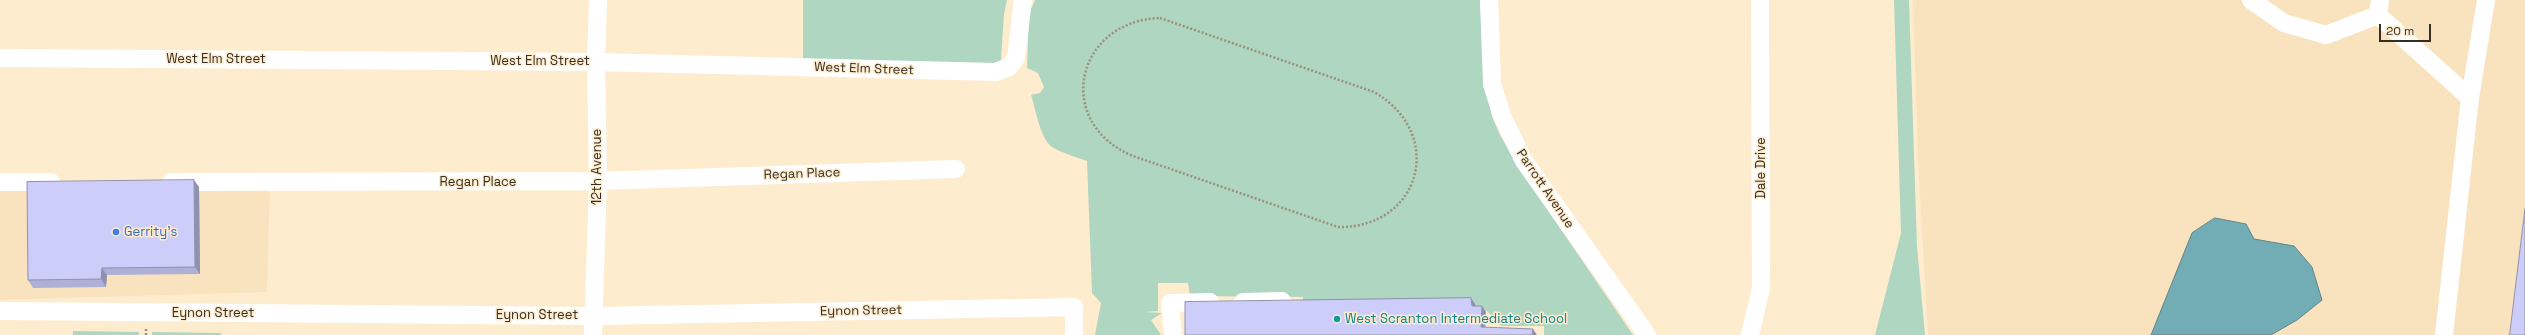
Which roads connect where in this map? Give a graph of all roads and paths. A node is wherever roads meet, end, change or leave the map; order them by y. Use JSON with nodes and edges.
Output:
{"nodes":[{"id":1,"x":598,"y":0,"type":"edge"},
{"id":2,"x":1023,"y":0,"type":"edge"},
{"id":3,"x":1489,"y":0,"type":"edge"},
{"id":4,"x":1760,"y":0,"type":"edge"},
{"id":5,"x":2251,"y":0,"type":"edge"},
{"id":6,"x":2486,"y":0,"type":"edge"},
{"id":7,"x":2379,"y":8,"type":"edge"},
{"id":8,"x":0,"y":58,"type":"edge"},
{"id":9,"x":596,"y":62,"type":"junction"},
{"id":10,"x":2470,"y":98,"type":"junction"},
{"id":11,"x":956,"y":169,"type":"dead end"},
{"id":12,"x":598,"y":181,"type":"junction"},
{"id":13,"x":0,"y":182,"type":"edge"},
{"id":14,"x":65,"y":182,"type":"edge"},
{"id":15,"x":150,"y":182,"type":"edge"},
{"id":16,"x":1325,"y":224,"type":"joint"},
{"id":17,"x":1282,"y":301,"type":"edge"},
{"id":18,"x":0,"y":311,"type":"edge"},
{"id":19,"x":594,"y":316,"type":"junction"},
{"id":20,"x":593,"y":335,"type":"edge"},
{"id":21,"x":1074,"y":335,"type":"edge"},
{"id":22,"x":1173,"y":335,"type":"edge"},
{"id":23,"x":1647,"y":335,"type":"edge"},
{"id":24,"x":1750,"y":335,"type":"edge"},
{"id":25,"x":2444,"y":335,"type":"edge"}],
"edges":[{"from":1,"to":9,"type":"street","name":"12th Avenue"},
{"from":2,"to":9,"type":"street","name":"West Elm Street"},
{"from":3,"to":23,"type":"street","name":"Parrott Avenue"},
{"from":4,"to":24,"type":"street","name":"Dale Drive"},
{"from":5,"to":7,"type":"street"},
{"from":6,"to":10,"type":"street"},
{"from":7,"to":10,"type":"street"},
{"from":8,"to":9,"type":"street","name":"West Elm Street"},
{"from":9,"to":12,"type":"street","name":"12th Avenue"},
{"from":10,"to":25,"type":"street"},
{"from":11,"to":12,"type":"street","name":"Regan Place"},
{"from":12,"to":15,"type":"street","name":"Regan Place"},
{"from":12,"to":19,"type":"street","name":"12th Avenue"},
{"from":13,"to":14,"type":"street"},
{"from":16,"to":16,"type":"path"},
{"from":17,"to":22,"type":"street"},
{"from":18,"to":19,"type":"street","name":"Eynon Street"},
{"from":19,"to":20,"type":"street","name":"12th Avenue"},
{"from":19,"to":21,"type":"street","name":"Eynon Street"}]}
